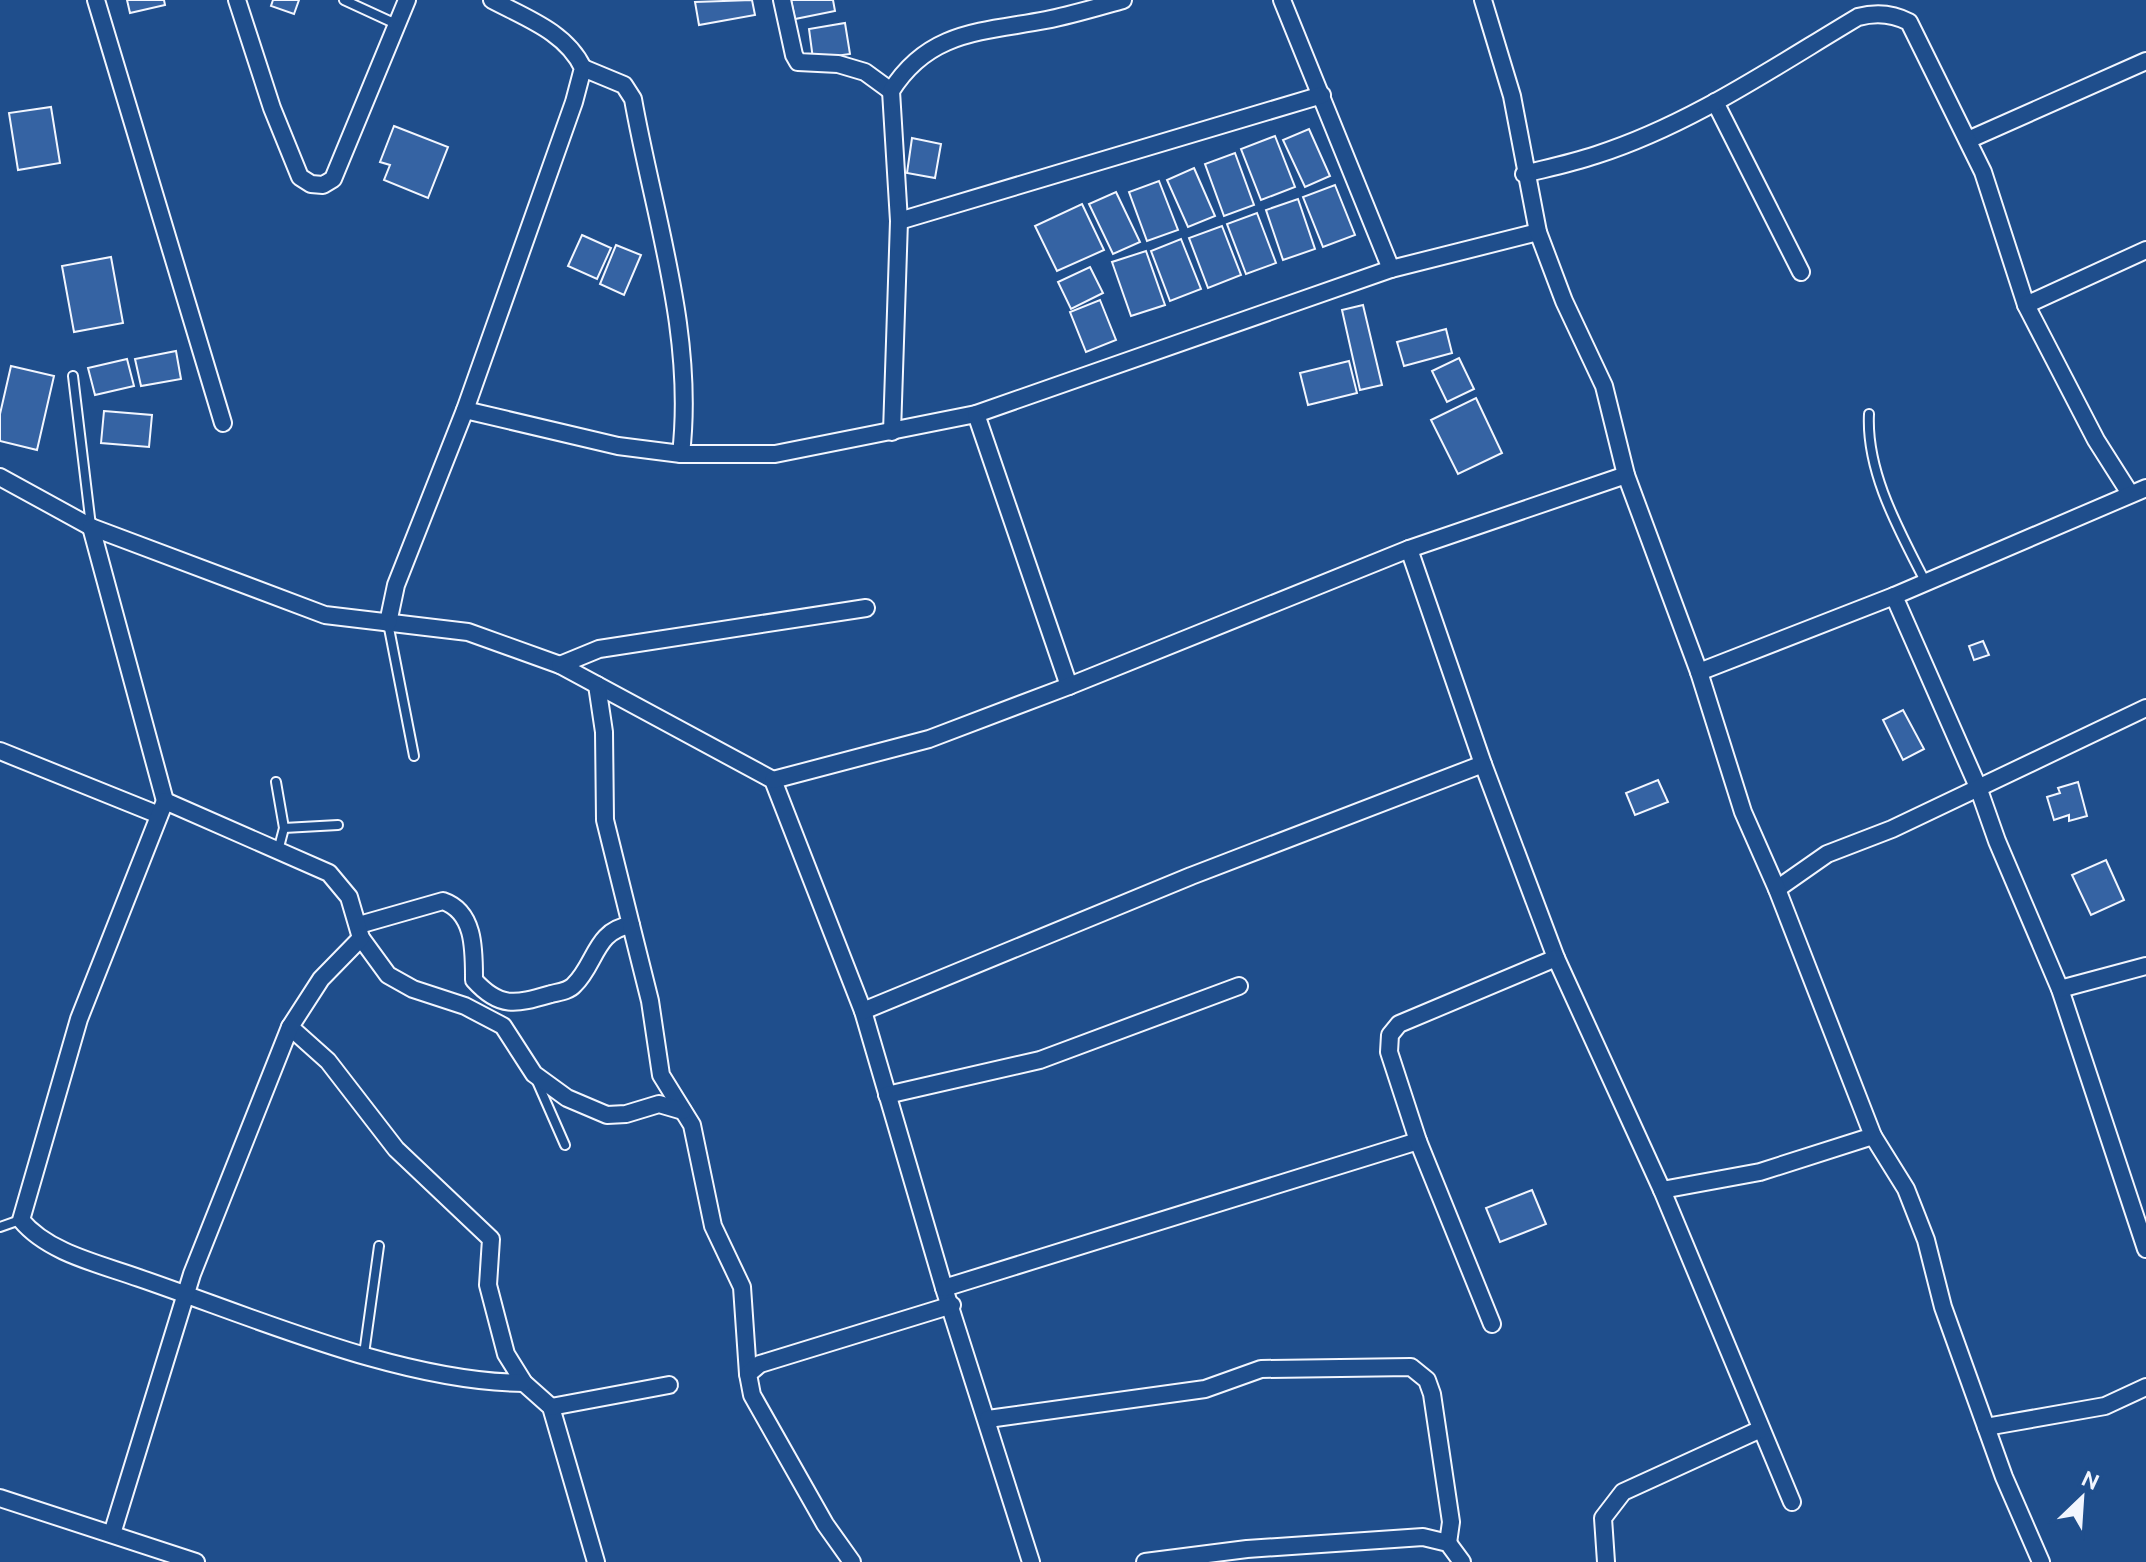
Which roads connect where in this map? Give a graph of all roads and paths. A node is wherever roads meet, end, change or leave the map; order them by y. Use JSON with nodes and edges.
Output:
{"nodes":[{"id":1,"x":96,"y":0,"type":"edge"},
{"id":2,"x":237,"y":0,"type":"edge"},
{"id":3,"x":344,"y":0,"type":"edge"},
{"id":4,"x":407,"y":0,"type":"edge"},
{"id":5,"x":492,"y":0,"type":"edge"},
{"id":6,"x":782,"y":0,"type":"edge"},
{"id":7,"x":1123,"y":0,"type":"edge"},
{"id":8,"x":1282,"y":0,"type":"edge"},
{"id":9,"x":1483,"y":0,"type":"edge"},
{"id":10,"x":396,"y":24,"type":"junction"},
{"id":11,"x":2146,"y":61,"type":"edge"},
{"id":12,"x":583,"y":68,"type":"junction"},
{"id":13,"x":891,"y":91,"type":"junction"},
{"id":14,"x":1322,"y":95,"type":"junction"},
{"id":15,"x":1715,"y":102,"type":"junction"},
{"id":16,"x":1968,"y":140,"type":"junction"},
{"id":17,"x":1524,"y":174,"type":"junction"},
{"id":18,"x":899,"y":221,"type":"junction"},
{"id":19,"x":1538,"y":232,"type":"junction"},
{"id":20,"x":2146,"y":250,"type":"edge"},
{"id":21,"x":1391,"y":269,"type":"junction"},
{"id":22,"x":1801,"y":272,"type":"dead end"},
{"id":23,"x":2026,"y":305,"type":"junction"},
{"id":24,"x":73,"y":376,"type":"dead end"},
{"id":25,"x":465,"y":410,"type":"junction"},
{"id":26,"x":976,"y":414,"type":"junction"},
{"id":27,"x":1869,"y":414,"type":"dead end"},
{"id":28,"x":223,"y":423,"type":"dead end"},
{"id":29,"x":892,"y":432,"type":"junction"},
{"id":30,"x":681,"y":454,"type":"junction"},
{"id":31,"x":1626,"y":475,"type":"junction"},
{"id":32,"x":0,"y":477,"type":"edge"},
{"id":33,"x":2146,"y":488,"type":"edge"},
{"id":34,"x":2129,"y":492,"type":"junction"},
{"id":35,"x":91,"y":527,"type":"junction"},
{"id":36,"x":1409,"y":549,"type":"junction"},
{"id":37,"x":1925,"y":581,"type":"junction"},
{"id":38,"x":1894,"y":596,"type":"junction"},
{"id":39,"x":866,"y":608,"type":"dead end"},
{"id":40,"x":388,"y":623,"type":"junction"},
{"id":41,"x":560,"y":665,"type":"junction"},
{"id":42,"x":1699,"y":672,"type":"junction"},
{"id":43,"x":597,"y":685,"type":"junction"},
{"id":44,"x":1069,"y":686,"type":"junction"},
{"id":45,"x":2146,"y":708,"type":"edge"},
{"id":46,"x":0,"y":751,"type":"edge"},
{"id":47,"x":414,"y":756,"type":"dead end"},
{"id":48,"x":1483,"y":764,"type":"junction"},
{"id":49,"x":773,"y":780,"type":"junction"},
{"id":50,"x":276,"y":782,"type":"dead end"},
{"id":51,"x":1978,"y":787,"type":"junction"},
{"id":52,"x":162,"y":808,"type":"junction"},
{"id":53,"x":338,"y":825,"type":"dead end"},
{"id":54,"x":284,"y":828,"type":"junction"},
{"id":55,"x":278,"y":851,"type":"junction"},
{"id":56,"x":1777,"y":889,"type":"junction"},
{"id":57,"x":631,"y":925,"type":"junction"},
{"id":58,"x":360,"y":931,"type":"junction"},
{"id":59,"x":1556,"y":958,"type":"junction"},
{"id":60,"x":2146,"y":966,"type":"edge"},
{"id":61,"x":1239,"y":986,"type":"dead end"},
{"id":62,"x":2060,"y":989,"type":"junction"},
{"id":63,"x":863,"y":1011,"type":"junction"},
{"id":64,"x":290,"y":1027,"type":"junction"},
{"id":65,"x":534,"y":1074,"type":"junction"},
{"id":66,"x":887,"y":1095,"type":"junction"},
{"id":67,"x":683,"y":1111,"type":"junction"},
{"id":68,"x":1873,"y":1136,"type":"junction"},
{"id":69,"x":1418,"y":1141,"type":"junction"},
{"id":70,"x":565,"y":1145,"type":"dead end"},
{"id":71,"x":1662,"y":1190,"type":"junction"},
{"id":72,"x":21,"y":1220,"type":"junction"},
{"id":73,"x":0,"y":1227,"type":"edge"},
{"id":74,"x":379,"y":1246,"type":"dead end"},
{"id":75,"x":2146,"y":1249,"type":"edge"},
{"id":76,"x":944,"y":1288,"type":"junction"},
{"id":77,"x":185,"y":1295,"type":"junction"},
{"id":78,"x":952,"y":1305,"type":"junction"},
{"id":79,"x":1492,"y":1324,"type":"dead end"},
{"id":80,"x":364,"y":1354,"type":"junction"},
{"id":81,"x":748,"y":1374,"type":"junction"},
{"id":82,"x":524,"y":1383,"type":"junction"},
{"id":83,"x":669,"y":1385,"type":"dead end"},
{"id":84,"x":2146,"y":1387,"type":"edge"},
{"id":85,"x":551,"y":1407,"type":"junction"},
{"id":86,"x":988,"y":1419,"type":"junction"},
{"id":87,"x":1986,"y":1427,"type":"junction"},
{"id":88,"x":1761,"y":1429,"type":"junction"},
{"id":89,"x":0,"y":1498,"type":"edge"},
{"id":90,"x":1792,"y":1502,"type":"dead end"},
{"id":91,"x":112,"y":1534,"type":"junction"},
{"id":92,"x":1448,"y":1543,"type":"junction"},
{"id":93,"x":196,"y":1562,"type":"edge"},
{"id":94,"x":596,"y":1562,"type":"edge"},
{"id":95,"x":852,"y":1562,"type":"edge"},
{"id":96,"x":1031,"y":1562,"type":"edge"},
{"id":97,"x":1145,"y":1562,"type":"edge"},
{"id":98,"x":1462,"y":1562,"type":"edge"},
{"id":99,"x":1606,"y":1562,"type":"edge"},
{"id":100,"x":2041,"y":1562,"type":"edge"}],
"edges":[{"from":1,"to":28,"type":"street"},
{"from":2,"to":10,"type":"street"},
{"from":3,"to":10,"type":"lane"},
{"from":4,"to":10,"type":"street"},
{"from":5,"to":12,"type":"street"},
{"from":6,"to":13,"type":"street"},
{"from":7,"to":13,"type":"street"},
{"from":8,"to":14,"type":"street"},
{"from":9,"to":17,"type":"street"},
{"from":11,"to":16,"type":"street"},
{"from":12,"to":25,"type":"street"},
{"from":12,"to":30,"type":"street"},
{"from":13,"to":18,"type":"street"},
{"from":14,"to":18,"type":"street"},
{"from":14,"to":21,"type":"street"},
{"from":15,"to":16,"type":"street"},
{"from":15,"to":17,"type":"street"},
{"from":15,"to":22,"type":"street"},
{"from":16,"to":23,"type":"street"},
{"from":17,"to":19,"type":"street"},
{"from":18,"to":29,"type":"street"},
{"from":19,"to":21,"type":"street"},
{"from":19,"to":31,"type":"street"},
{"from":20,"to":23,"type":"street"},
{"from":21,"to":26,"type":"street"},
{"from":23,"to":34,"type":"street"},
{"from":24,"to":35,"type":"lane"},
{"from":25,"to":30,"type":"street"},
{"from":25,"to":40,"type":"street"},
{"from":26,"to":29,"type":"street"},
{"from":26,"to":44,"type":"street"},
{"from":27,"to":37,"type":"lane"},
{"from":29,"to":30,"type":"street"},
{"from":31,"to":36,"type":"street"},
{"from":31,"to":42,"type":"street"},
{"from":32,"to":35,"type":"street"},
{"from":33,"to":34,"type":"street"},
{"from":34,"to":37,"type":"street"},
{"from":35,"to":40,"type":"street"},
{"from":35,"to":52,"type":"street"},
{"from":36,"to":44,"type":"street"},
{"from":36,"to":48,"type":"street"},
{"from":37,"to":38,"type":"street"},
{"from":38,"to":42,"type":"street"},
{"from":38,"to":51,"type":"street"},
{"from":39,"to":41,"type":"street"},
{"from":40,"to":41,"type":"street"},
{"from":40,"to":47,"type":"lane"},
{"from":41,"to":43,"type":"street"},
{"from":42,"to":56,"type":"street"},
{"from":43,"to":49,"type":"street"},
{"from":43,"to":57,"type":"street"},
{"from":44,"to":49,"type":"street"},
{"from":45,"to":51,"type":"street"},
{"from":46,"to":52,"type":"street"},
{"from":48,"to":59,"type":"street"},
{"from":48,"to":63,"type":"street"},
{"from":49,"to":63,"type":"street"},
{"from":50,"to":54,"type":"lane"},
{"from":51,"to":56,"type":"street"},
{"from":51,"to":62,"type":"street"},
{"from":52,"to":55,"type":"street"},
{"from":52,"to":72,"type":"street"},
{"from":53,"to":54,"type":"lane"},
{"from":54,"to":55,"type":"lane"},
{"from":55,"to":58,"type":"street"},
{"from":56,"to":68,"type":"street"},
{"from":57,"to":58,"type":"street"},
{"from":57,"to":67,"type":"street"},
{"from":58,"to":64,"type":"street"},
{"from":58,"to":65,"type":"street"},
{"from":59,"to":69,"type":"street"},
{"from":59,"to":71,"type":"street"},
{"from":60,"to":62,"type":"street"},
{"from":61,"to":66,"type":"street"},
{"from":62,"to":75,"type":"street"},
{"from":63,"to":66,"type":"street"},
{"from":64,"to":77,"type":"street"},
{"from":64,"to":82,"type":"street"},
{"from":65,"to":67,"type":"street"},
{"from":65,"to":70,"type":"lane"},
{"from":66,"to":76,"type":"street"},
{"from":67,"to":81,"type":"street"},
{"from":68,"to":71,"type":"street"},
{"from":68,"to":87,"type":"street"},
{"from":69,"to":76,"type":"street"},
{"from":69,"to":79,"type":"street"},
{"from":71,"to":88,"type":"street"},
{"from":72,"to":73,"type":"lane"},
{"from":72,"to":77,"type":"street"},
{"from":74,"to":80,"type":"lane"},
{"from":76,"to":78,"type":"street"},
{"from":77,"to":80,"type":"street"},
{"from":77,"to":91,"type":"street"},
{"from":78,"to":81,"type":"street"},
{"from":78,"to":86,"type":"street"},
{"from":80,"to":82,"type":"street"},
{"from":81,"to":95,"type":"street"},
{"from":82,"to":85,"type":"street"},
{"from":83,"to":85,"type":"street"},
{"from":84,"to":87,"type":"street"},
{"from":85,"to":94,"type":"street"},
{"from":86,"to":92,"type":"street"},
{"from":86,"to":96,"type":"street"},
{"from":87,"to":100,"type":"street"},
{"from":88,"to":90,"type":"street"},
{"from":88,"to":99,"type":"street"},
{"from":89,"to":91,"type":"street"},
{"from":91,"to":93,"type":"street"},
{"from":92,"to":97,"type":"street"},
{"from":92,"to":98,"type":"street"}]}
